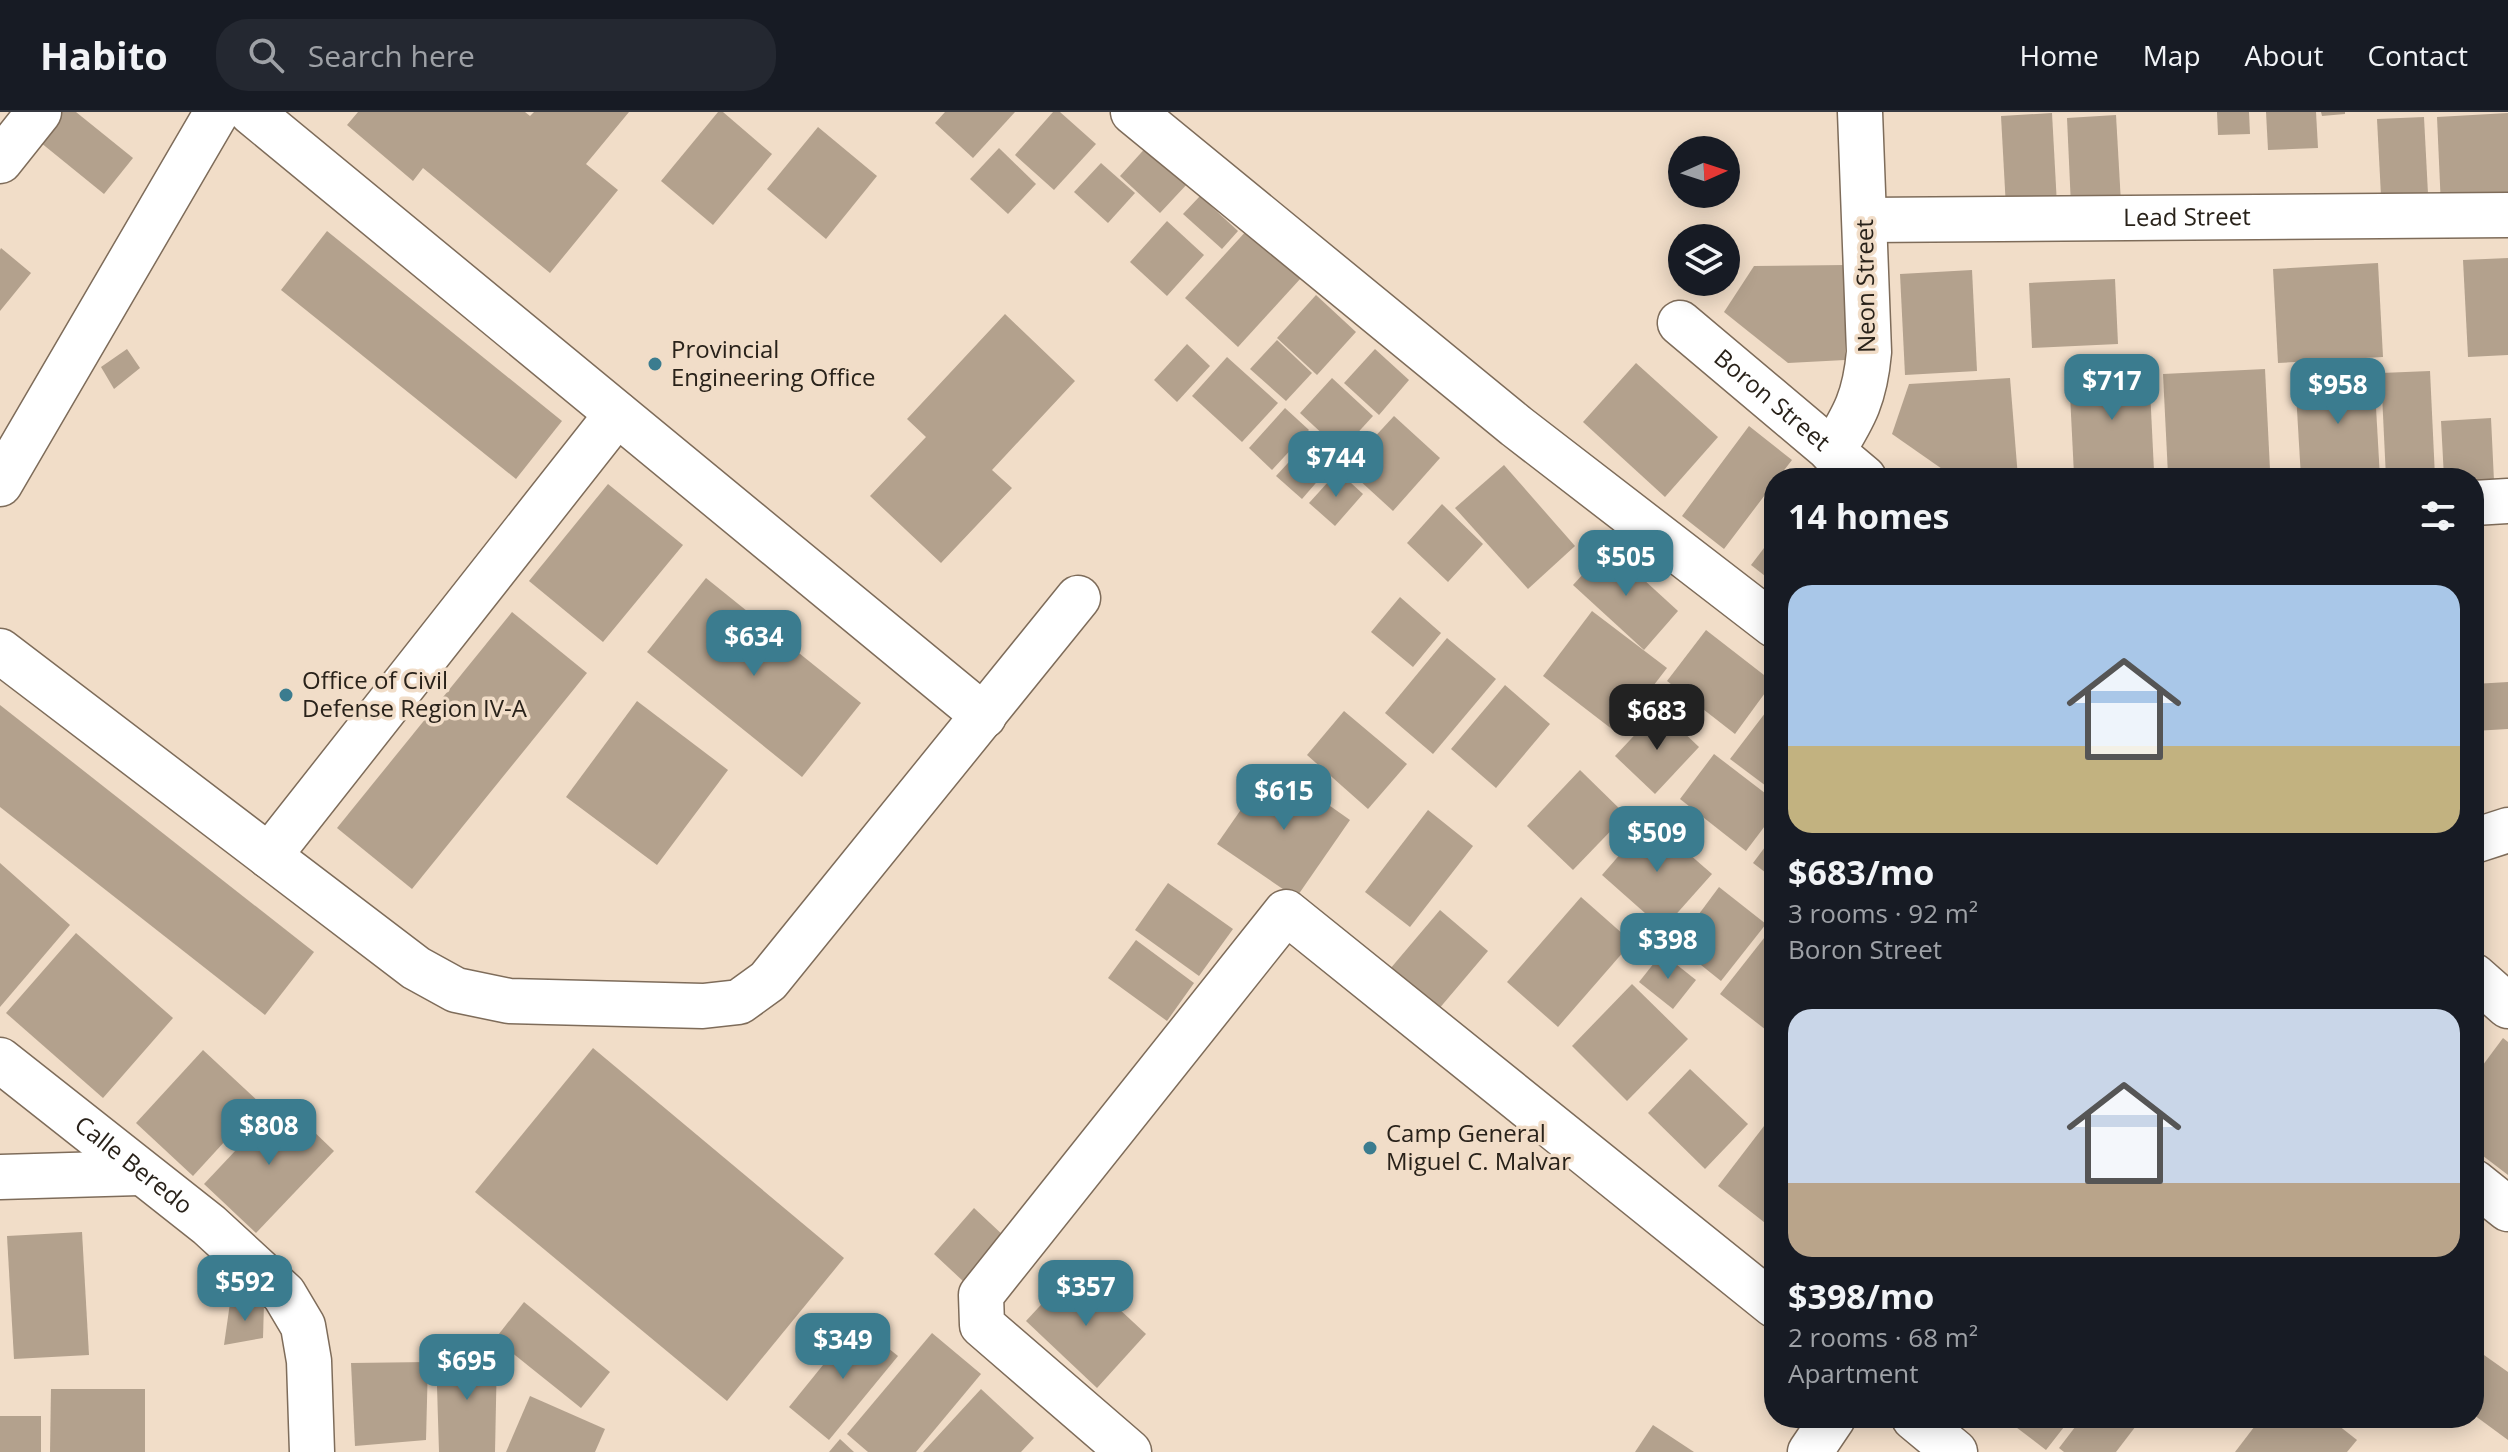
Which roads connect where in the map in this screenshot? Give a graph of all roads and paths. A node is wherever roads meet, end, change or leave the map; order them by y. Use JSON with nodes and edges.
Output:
{"nodes":[{"id":1,"x":39,"y":112,"type":"edge"},
{"id":2,"x":217,"y":112,"type":"edge"},
{"id":3,"x":251,"y":112,"type":"edge"},
{"id":4,"x":1133,"y":112,"type":"edge"},
{"id":5,"x":1860,"y":112,"type":"edge"},
{"id":6,"x":0,"y":161,"type":"edge"},
{"id":7,"x":2508,"y":215,"type":"edge"},
{"id":8,"x":1865,"y":220,"type":"junction"},
{"id":9,"x":1680,"y":323,"type":"dead end"},
{"id":10,"x":617,"y":414,"type":"junction"},
{"id":11,"x":1848,"y":465,"type":"edge"},
{"id":12,"x":0,"y":484,"type":"edge"},
{"id":13,"x":2508,"y":501,"type":"edge"},
{"id":14,"x":2484,"y":502,"type":"edge"},
{"id":15,"x":1078,"y":598,"type":"dead end"},
{"id":16,"x":1764,"y":617,"type":"edge"},
{"id":17,"x":0,"y":651,"type":"edge"},
{"id":18,"x":984,"y":716,"type":"junction"},
{"id":19,"x":2508,"y":830,"type":"edge"},
{"id":20,"x":2484,"y":838,"type":"edge"},
{"id":21,"x":269,"y":856,"type":"junction"},
{"id":22,"x":2484,"y":985,"type":"edge"},
{"id":23,"x":2508,"y":1006,"type":"edge"},
{"id":24,"x":0,"y":1060,"type":"edge"},
{"id":25,"x":139,"y":1173,"type":"junction"},
{"id":26,"x":0,"y":1177,"type":"edge"},
{"id":27,"x":2484,"y":1190,"type":"edge"},
{"id":28,"x":2508,"y":1209,"type":"edge"},
{"id":29,"x":1764,"y":1297,"type":"edge"},
{"id":30,"x":1826,"y":1428,"type":"edge"},
{"id":31,"x":1926,"y":1428,"type":"edge"},
{"id":32,"x":312,"y":1452,"type":"edge"},
{"id":33,"x":1129,"y":1452,"type":"edge"},
{"id":34,"x":1810,"y":1452,"type":"edge"},
{"id":35,"x":1955,"y":1452,"type":"edge"}],
"edges":[{"from":1,"to":6,"type":"street"},
{"from":2,"to":12,"type":"street"},
{"from":3,"to":10,"type":"street"},
{"from":4,"to":16,"type":"street"},
{"from":5,"to":8,"type":"street","name":"Neon Street"},
{"from":7,"to":8,"type":"street","name":"Lead Street"},
{"from":8,"to":11,"type":"street","name":"Neon Street"},
{"from":9,"to":11,"type":"street","name":"Boron Street"},
{"from":10,"to":18,"type":"street"},
{"from":10,"to":21,"type":"street"},
{"from":13,"to":14,"type":"street"},
{"from":15,"to":18,"type":"street"},
{"from":17,"to":21,"type":"street"},
{"from":18,"to":21,"type":"street"},
{"from":19,"to":20,"type":"street"},
{"from":22,"to":23,"type":"street"},
{"from":24,"to":25,"type":"street","name":"Calle Beredo"},
{"from":25,"to":26,"type":"street"},
{"from":25,"to":32,"type":"street","name":"Calle Beredo"},
{"from":27,"to":28,"type":"street"},
{"from":29,"to":33,"type":"street"},
{"from":30,"to":34,"type":"street"},
{"from":31,"to":35,"type":"street"}]}
